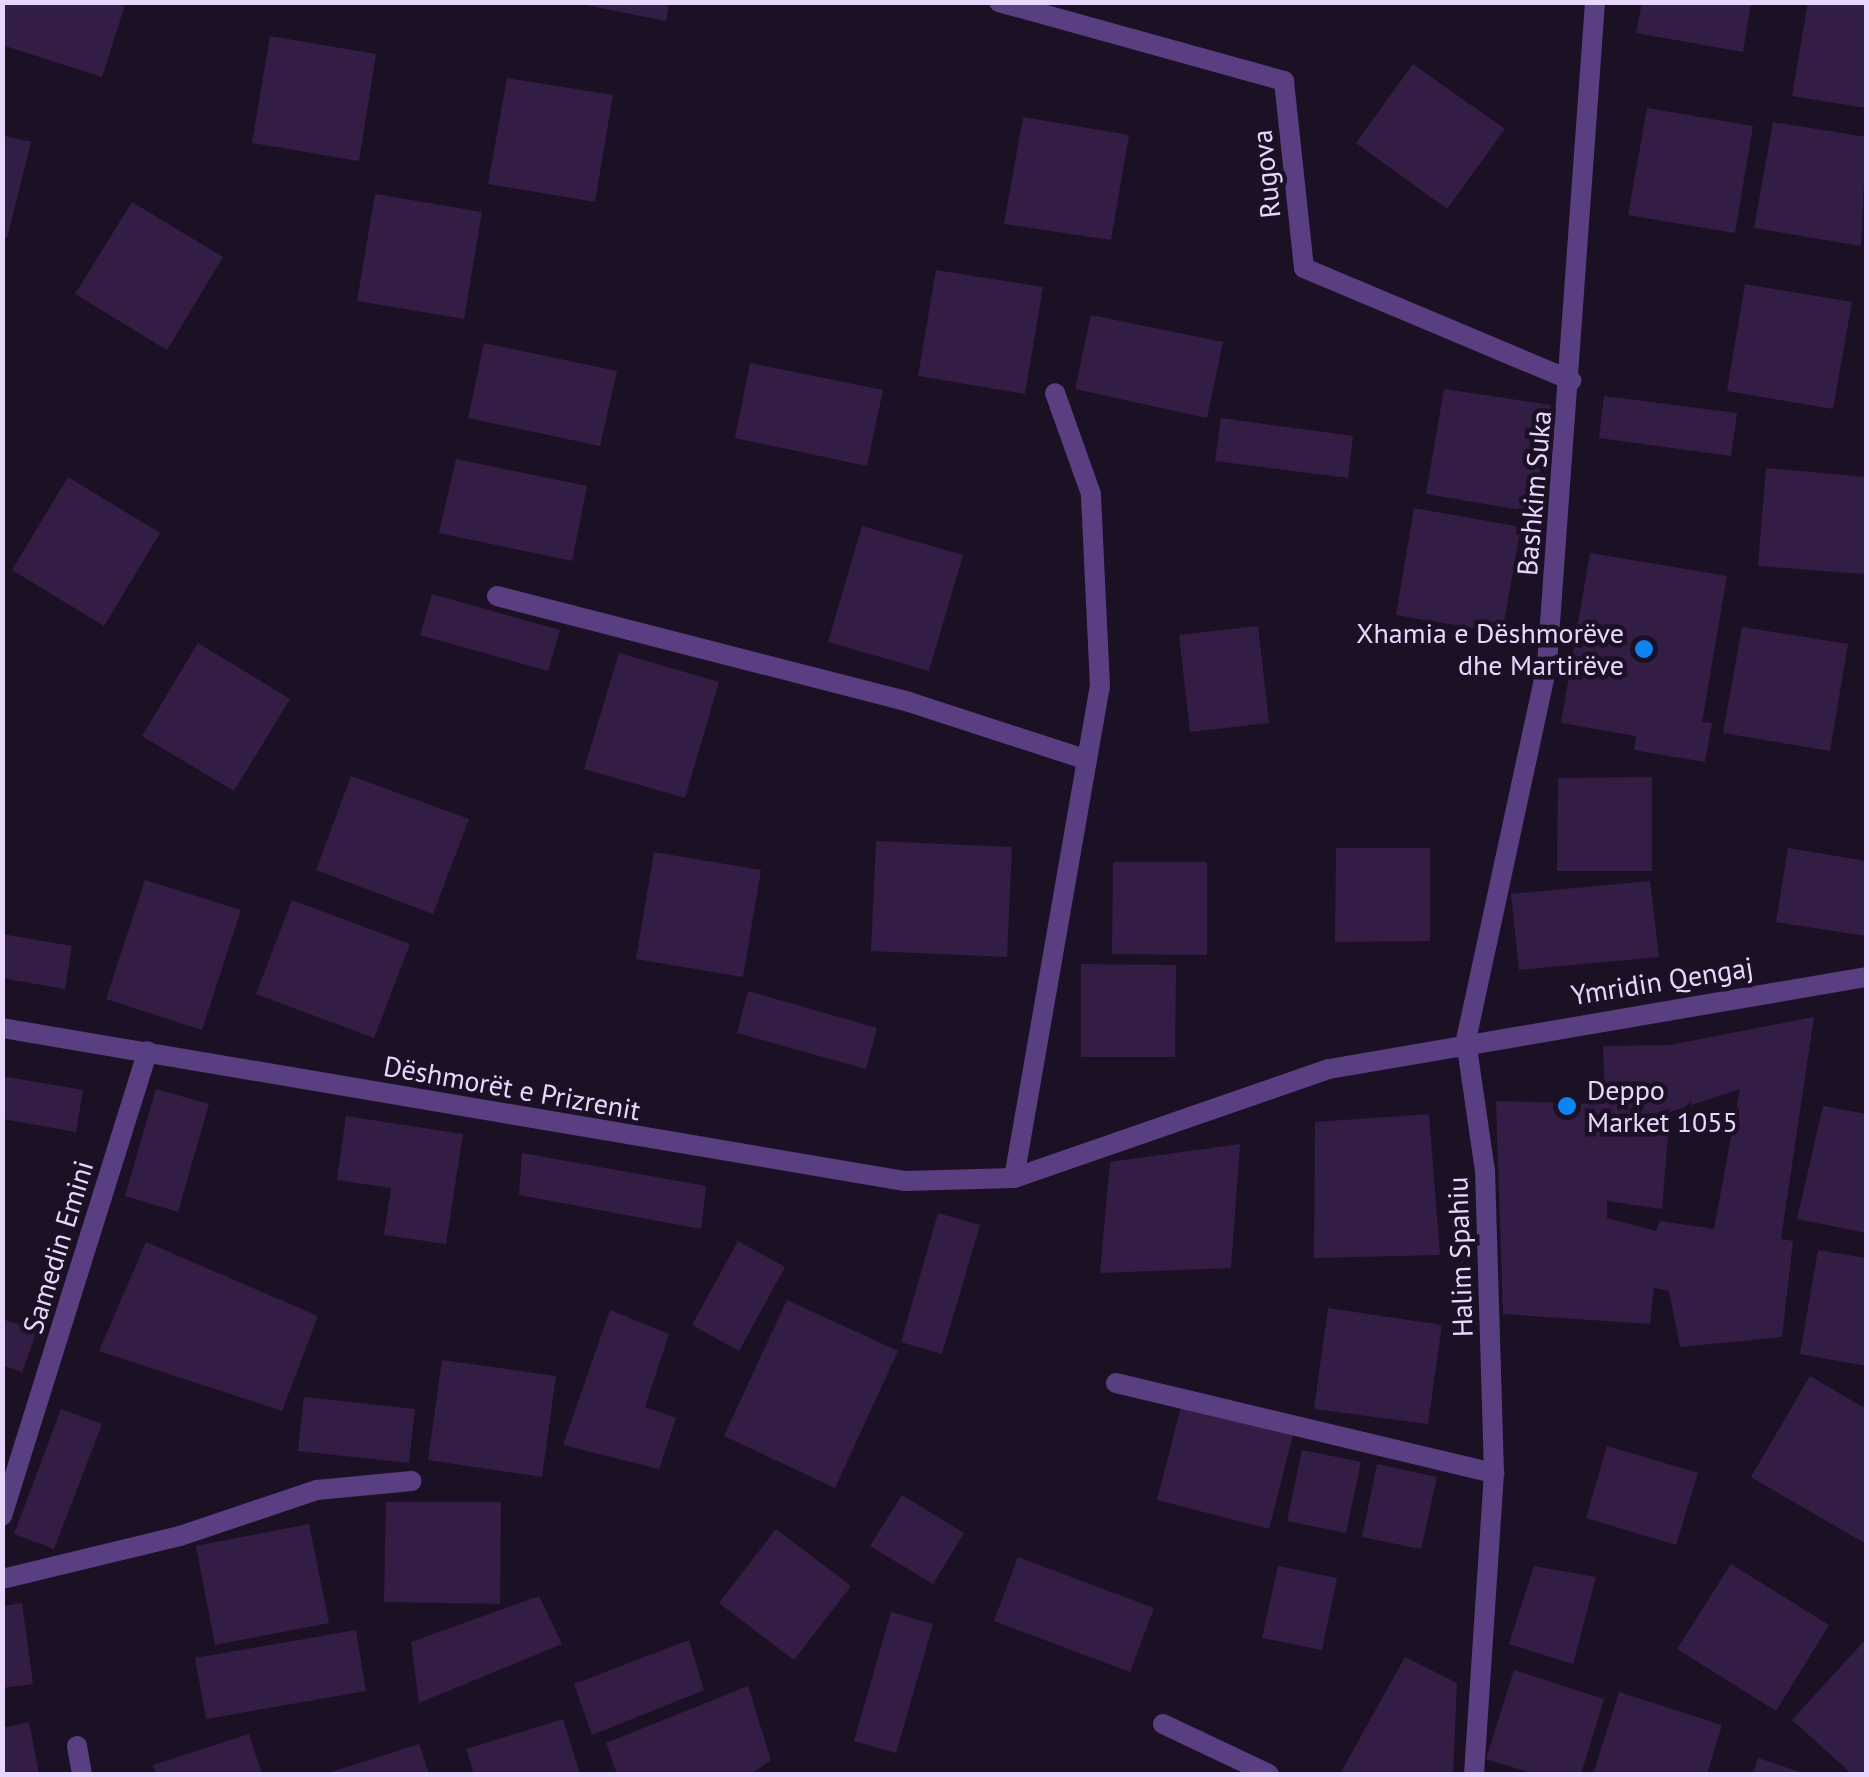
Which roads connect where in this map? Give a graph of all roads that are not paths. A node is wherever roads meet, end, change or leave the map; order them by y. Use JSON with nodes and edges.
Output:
{"nodes":[{"id":1,"x":999,"y":2,"type":"edge"},
{"id":2,"x":1595,"y":2,"type":"edge"},
{"id":3,"x":1571,"y":380,"type":"junction"},
{"id":4,"x":1056,"y":393,"type":"dead end"},
{"id":5,"x":497,"y":596,"type":"dead end"},
{"id":6,"x":1086,"y":760,"type":"junction"},
{"id":7,"x":1866,"y":977,"type":"edge"},
{"id":8,"x":2,"y":1028,"type":"edge"},
{"id":9,"x":1466,"y":1040,"type":"junction"},
{"id":10,"x":148,"y":1051,"type":"junction"},
{"id":11,"x":1014,"y":1178,"type":"junction"},
{"id":12,"x":1116,"y":1383,"type":"dead end"},
{"id":13,"x":1494,"y":1473,"type":"junction"},
{"id":14,"x":412,"y":1481,"type":"dead end"},
{"id":15,"x":2,"y":1516,"type":"edge"},
{"id":16,"x":2,"y":1578,"type":"edge"},
{"id":17,"x":1163,"y":1724,"type":"dead end"},
{"id":18,"x":77,"y":1746,"type":"dead end"},
{"id":19,"x":82,"y":1774,"type":"edge"},
{"id":20,"x":1270,"y":1774,"type":"edge"},
{"id":21,"x":1474,"y":1774,"type":"edge"}],
"edges":[{"from":1,"to":3,"type":"street","name":"Rugova"},
{"from":2,"to":3,"type":"street","name":"Bashkim Suka"},
{"from":3,"to":9,"type":"street","name":"Bashkim Suka"},
{"from":4,"to":6,"type":"street"},
{"from":5,"to":6,"type":"street"},
{"from":6,"to":11,"type":"street"},
{"from":7,"to":9,"type":"street","name":"Ymridin Qengaj"},
{"from":8,"to":10,"type":"street","name":"Dëshmorët e Prizrenit"},
{"from":9,"to":11,"type":"street","name":"Dëshmorët e Prizrenit"},
{"from":9,"to":13,"type":"street","name":"Halim Spahiu"},
{"from":10,"to":11,"type":"street","name":"Dëshmorët e Prizrenit"},
{"from":10,"to":15,"type":"street","name":"Samedin Emini"},
{"from":12,"to":13,"type":"street"},
{"from":13,"to":21,"type":"street","name":"Halim Spahiu"},
{"from":14,"to":16,"type":"street"},
{"from":17,"to":20,"type":"street"},
{"from":18,"to":19,"type":"street"}]}
